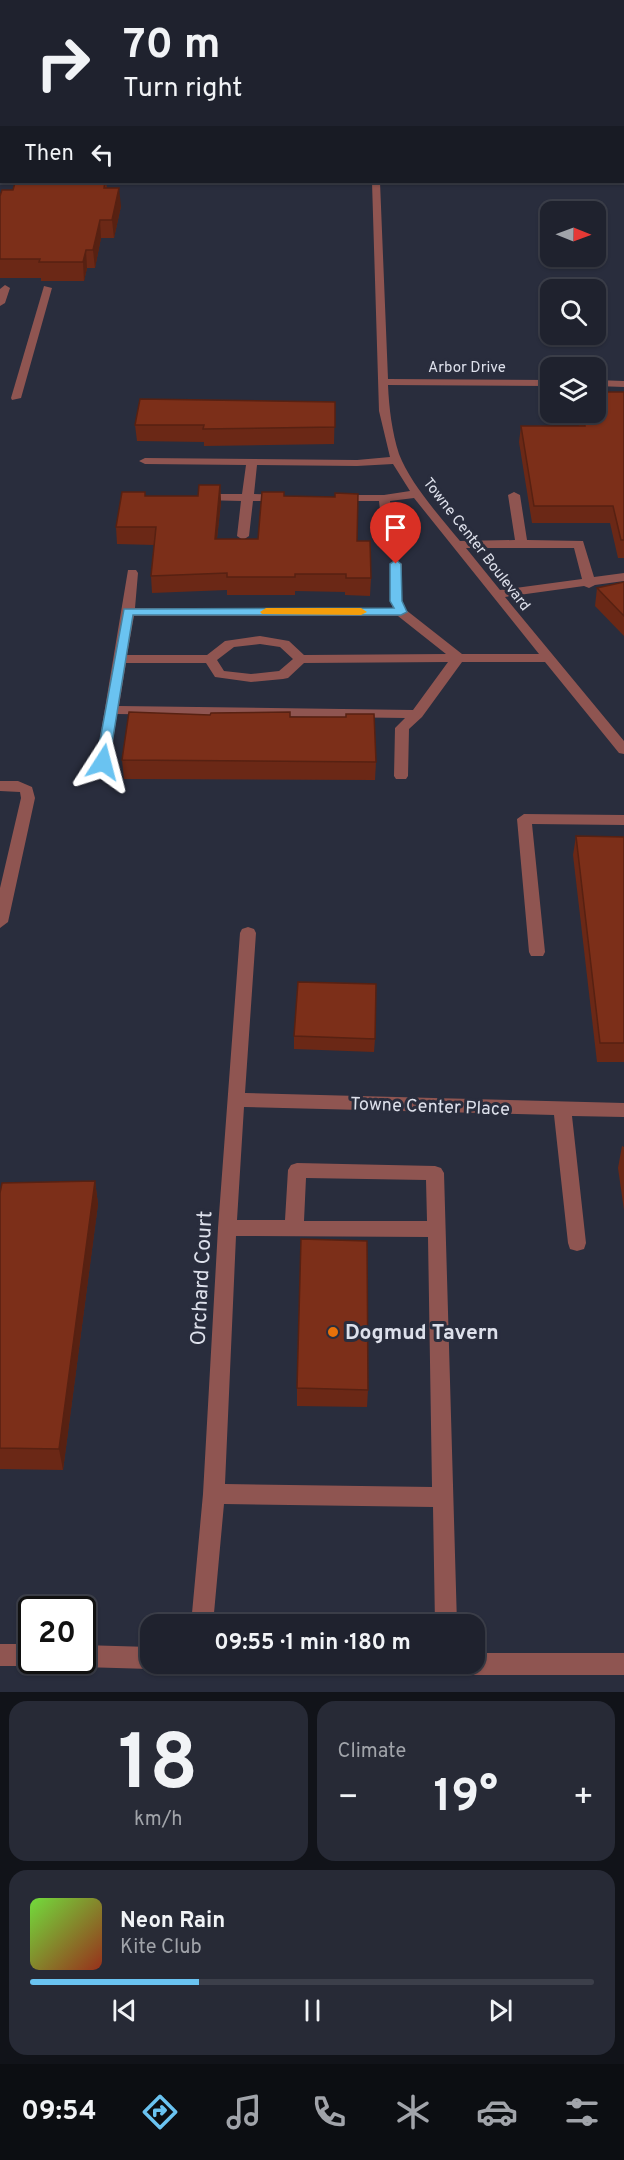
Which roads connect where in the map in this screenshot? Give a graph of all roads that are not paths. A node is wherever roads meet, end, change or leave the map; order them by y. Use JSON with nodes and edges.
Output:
{"nodes":[{"id":1,"x":376,"y":183,"type":"edge"},
{"id":2,"x":5,"y":288,"type":"dead end"},
{"id":3,"x":47,"y":288,"type":"dead end"},
{"id":4,"x":0,"y":303,"type":"edge"},
{"id":5,"x":383,"y":382,"type":"junction"},
{"id":6,"x":540,"y":383,"type":"edge"},
{"id":7,"x":606,"y":383,"type":"edge"},
{"id":8,"x":624,"y":384,"type":"edge"},
{"id":9,"x":16,"y":398,"type":"dead end"},
{"id":10,"x":397,"y":460,"type":"junction"},
{"id":11,"x":145,"y":461,"type":"dead end"},
{"id":12,"x":252,"y":462,"type":"junction"},
{"id":13,"x":417,"y":494,"type":"junction"},
{"id":14,"x":514,"y":495,"type":"dead end"},
{"id":15,"x":191,"y":497,"type":"edge"},
{"id":16,"x":248,"y":497,"type":"junction"},
{"id":17,"x":293,"y":498,"type":"edge"},
{"id":18,"x":327,"y":498,"type":"edge"},
{"id":19,"x":384,"y":498,"type":"junction"},
{"id":20,"x":243,"y":536,"type":"edge"},
{"id":21,"x":522,"y":544,"type":"junction"},
{"id":22,"x":457,"y":545,"type":"junction"},
{"id":23,"x":390,"y":546,"type":"dead end"},
{"id":24,"x":396,"y":564,"type":"dead end"},
{"id":25,"x":132,"y":573,"type":"dead end"},
{"id":26,"x":624,"y":577,"type":"edge"},
{"id":27,"x":589,"y":584,"type":"junction"},
{"id":28,"x":496,"y":594,"type":"junction"},
{"id":29,"x":128,"y":612,"type":"junction"},
{"id":30,"x":401,"y":612,"type":"junction"},
{"id":31,"x":458,"y":658,"type":"junction"},
{"id":32,"x":549,"y":658,"type":"junction"},
{"id":33,"x":210,"y":659,"type":"junction"},
{"id":34,"x":301,"y":659,"type":"junction"},
{"id":35,"x":120,"y":660,"type":"junction"},
{"id":36,"x":111,"y":710,"type":"junction"},
{"id":37,"x":417,"y":714,"type":"junction"},
{"id":38,"x":624,"y":750,"type":"edge"},
{"id":39,"x":103,"y":762,"type":"dead end"},
{"id":40,"x":401,"y":776,"type":"dead end"},
{"id":41,"x":0,"y":786,"type":"edge"},
{"id":42,"x":624,"y":820,"type":"edge"},
{"id":43,"x":4,"y":885,"type":"edge"},
{"id":44,"x":0,"y":922,"type":"edge"},
{"id":45,"x":248,"y":933,"type":"dead end"},
{"id":46,"x":537,"y":952,"type":"dead end"},
{"id":47,"x":236,"y":1100,"type":"junction"},
{"id":48,"x":562,"y":1109,"type":"junction"},
{"id":49,"x":624,"y":1110,"type":"edge"},
{"id":50,"x":294,"y":1226,"type":"junction"},
{"id":51,"x":227,"y":1228,"type":"junction"},
{"id":52,"x":437,"y":1229,"type":"junction"},
{"id":53,"x":577,"y":1243,"type":"dead end"},
{"id":54,"x":214,"y":1494,"type":"junction"},
{"id":55,"x":441,"y":1497,"type":"junction"},
{"id":56,"x":203,"y":1614,"type":"edge"},
{"id":57,"x":446,"y":1614,"type":"edge"},
{"id":58,"x":0,"y":1655,"type":"edge"},
{"id":59,"x":18,"y":1655,"type":"edge"},
{"id":60,"x":96,"y":1656,"type":"edge"},
{"id":61,"x":140,"y":1658,"type":"edge"},
{"id":62,"x":485,"y":1664,"type":"edge"},
{"id":63,"x":624,"y":1664,"type":"edge"}],
"edges":[{"from":1,"to":5,"type":"street","name":"Towne Center Boulevard"},
{"from":2,"to":4,"type":"street"},
{"from":3,"to":9,"type":"street"},
{"from":5,"to":6,"type":"street","name":"Arbor Drive"},
{"from":5,"to":10,"type":"street","name":"Towne Center Boulevard"},
{"from":7,"to":8,"type":"street"},
{"from":10,"to":12,"type":"street"},
{"from":10,"to":13,"type":"street","name":"Towne Center Boulevard"},
{"from":11,"to":12,"type":"street"},
{"from":12,"to":16,"type":"street"},
{"from":13,"to":19,"type":"street"},
{"from":13,"to":22,"type":"street","name":"Towne Center Boulevard"},
{"from":14,"to":21,"type":"street"},
{"from":15,"to":16,"type":"street"},
{"from":16,"to":17,"type":"street"},
{"from":16,"to":20,"type":"street"},
{"from":18,"to":19,"type":"street"},
{"from":19,"to":23,"type":"street"},
{"from":21,"to":22,"type":"street"},
{"from":21,"to":27,"type":"street"},
{"from":22,"to":28,"type":"street","name":"Towne Center Boulevard"},
{"from":24,"to":30,"type":"street"},
{"from":25,"to":29,"type":"street"},
{"from":26,"to":27,"type":"street"},
{"from":27,"to":28,"type":"street"},
{"from":28,"to":32,"type":"street","name":"Towne Center Boulevard"},
{"from":29,"to":30,"type":"street"},
{"from":29,"to":35,"type":"street"},
{"from":30,"to":31,"type":"street"},
{"from":31,"to":32,"type":"street"},
{"from":31,"to":34,"type":"street"},
{"from":31,"to":37,"type":"street"},
{"from":32,"to":38,"type":"street","name":"Towne Center Boulevard"},
{"from":33,"to":34,"type":"street"},
{"from":33,"to":34,"type":"street"},
{"from":33,"to":35,"type":"street"},
{"from":35,"to":36,"type":"street"},
{"from":36,"to":37,"type":"street"},
{"from":36,"to":39,"type":"street"},
{"from":37,"to":40,"type":"street"},
{"from":41,"to":43,"type":"street"},
{"from":42,"to":46,"type":"street"},
{"from":43,"to":44,"type":"street"},
{"from":45,"to":47,"type":"street","name":"Orchard Court"},
{"from":47,"to":48,"type":"street","name":"Towne Center Place"},
{"from":47,"to":51,"type":"street","name":"Orchard Court"},
{"from":48,"to":49,"type":"street","name":"Towne Center Place"},
{"from":48,"to":53,"type":"street"},
{"from":50,"to":51,"type":"street"},
{"from":50,"to":52,"type":"street"},
{"from":50,"to":52,"type":"street"},
{"from":51,"to":54,"type":"street","name":"Orchard Court"},
{"from":52,"to":55,"type":"street"},
{"from":54,"to":55,"type":"street"},
{"from":54,"to":56,"type":"street","name":"Orchard Court"},
{"from":55,"to":57,"type":"street"},
{"from":58,"to":59,"type":"street"},
{"from":60,"to":61,"type":"street"},
{"from":62,"to":63,"type":"street"}]}
